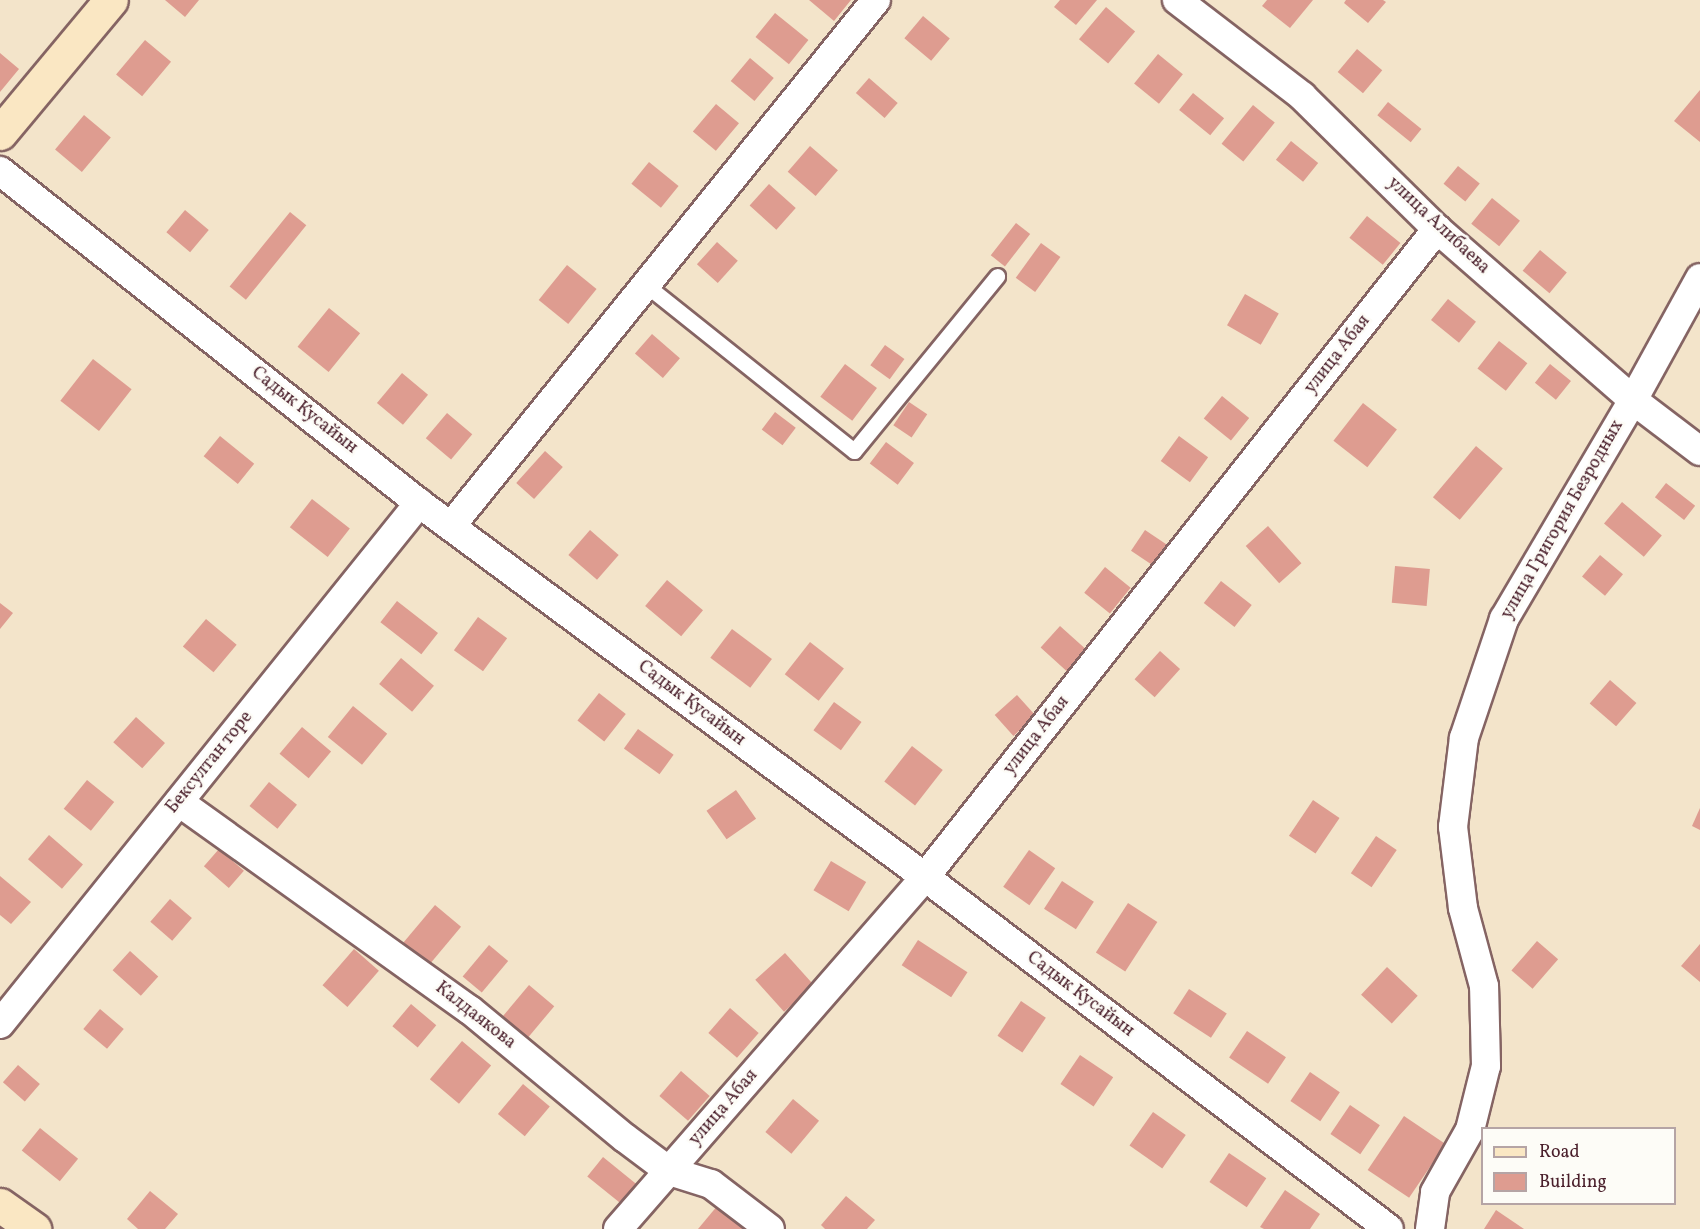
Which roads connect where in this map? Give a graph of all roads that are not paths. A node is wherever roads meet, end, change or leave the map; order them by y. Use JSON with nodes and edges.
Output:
{"nodes":[{"id":1,"x":111,"y":0,"type":"edge"},
{"id":2,"x":876,"y":0,"type":"edge"},
{"id":3,"x":1177,"y":0,"type":"edge"},
{"id":4,"x":0,"y":133,"type":"edge"},
{"id":5,"x":0,"y":171,"type":"edge"},
{"id":6,"x":1437,"y":229,"type":"junction"},
{"id":7,"x":997,"y":276,"type":"dead end"},
{"id":8,"x":1700,"y":278,"type":"edge"},
{"id":9,"x":646,"y":285,"type":"junction"},
{"id":10,"x":1633,"y":400,"type":"junction"},
{"id":11,"x":1700,"y":451,"type":"edge"},
{"id":12,"x":419,"y":503,"type":"junction"},
{"id":13,"x":451,"y":526,"type":"junction"},
{"id":14,"x":179,"y":802,"type":"junction"},
{"id":15,"x":925,"y":877,"type":"junction"},
{"id":16,"x":0,"y":1024,"type":"edge"},
{"id":17,"x":669,"y":1171,"type":"junction"},
{"id":18,"x":0,"y":1205,"type":"edge"},
{"id":19,"x":34,"y":1229,"type":"edge"},
{"id":20,"x":618,"y":1229,"type":"edge"},
{"id":21,"x":770,"y":1229,"type":"edge"},
{"id":22,"x":1389,"y":1229,"type":"edge"},
{"id":23,"x":1430,"y":1229,"type":"edge"}],
"edges":[{"from":1,"to":4,"type":"street"},
{"from":2,"to":9,"type":"street"},
{"from":3,"to":6,"type":"street","name":"улица Алибаева"},
{"from":5,"to":12,"type":"street","name":"Садык Кусайын"},
{"from":6,"to":10,"type":"street","name":"улица Алибаева"},
{"from":6,"to":15,"type":"street","name":"улица Абая"},
{"from":7,"to":9,"type":"lane"},
{"from":8,"to":10,"type":"street","name":"улица Григория Безродных"},
{"from":9,"to":13,"type":"street"},
{"from":10,"to":11,"type":"street","name":"улица Алибаева"},
{"from":10,"to":23,"type":"street","name":"улица Григория Безродных"},
{"from":12,"to":13,"type":"street","name":"Садык Кусайын"},
{"from":12,"to":14,"type":"street","name":"Бексултан торе"},
{"from":13,"to":15,"type":"street","name":"Садык Кусайын"},
{"from":14,"to":16,"type":"street","name":"Бексултан торе"},
{"from":14,"to":17,"type":"street","name":"Калдаякова"},
{"from":15,"to":17,"type":"street","name":"улица Абая"},
{"from":15,"to":22,"type":"street","name":"Садык Кусайын"},
{"from":17,"to":20,"type":"street","name":"улица Абая"},
{"from":17,"to":21,"type":"street","name":"Калдаякова"},
{"from":18,"to":19,"type":"street"}]}
